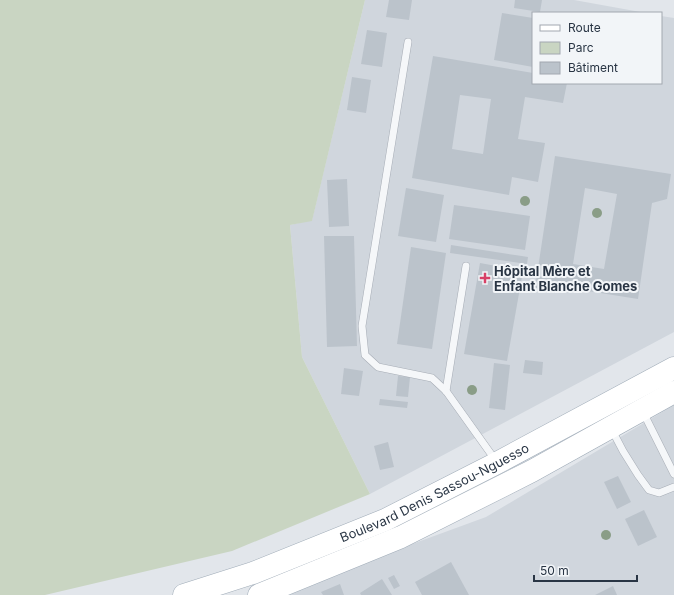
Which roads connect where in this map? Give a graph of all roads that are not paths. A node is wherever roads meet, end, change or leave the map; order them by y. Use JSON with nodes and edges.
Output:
{"nodes":[{"id":1,"x":408,"y":42,"type":"dead end"},
{"id":2,"x":466,"y":266,"type":"dead end"},
{"id":3,"x":674,"y":368,"type":"edge"},
{"id":4,"x":446,"y":391,"type":"junction"},
{"id":5,"x":674,"y":392,"type":"edge"},
{"id":6,"x":642,"y":409,"type":"junction"},
{"id":7,"x":611,"y":427,"type":"junction"},
{"id":8,"x":497,"y":463,"type":"junction"},
{"id":9,"x":674,"y":474,"type":"edge"},
{"id":10,"x":674,"y":487,"type":"edge"},
{"id":11,"x":184,"y":595,"type":"edge"},
{"id":12,"x":259,"y":595,"type":"edge"}],
"edges":[{"from":1,"to":4,"type":"lane"},
{"from":2,"to":4,"type":"lane"},
{"from":3,"to":8,"type":"main road","name":"Boulevard Denis Sassou-Nguesso"},
{"from":4,"to":8,"type":"lane"},
{"from":5,"to":6,"type":"main road","name":"Boulevard Denis Sassou-Nguesso"},
{"from":6,"to":7,"type":"main road","name":"Boulevard Denis Sassou-Nguesso"},
{"from":6,"to":9,"type":"lane"},
{"from":7,"to":10,"type":"lane"},
{"from":7,"to":12,"type":"main road","name":"Boulevard Denis Sassou-Nguesso"},
{"from":8,"to":11,"type":"main road","name":"Boulevard Denis Sassou-Nguesso"}]}
